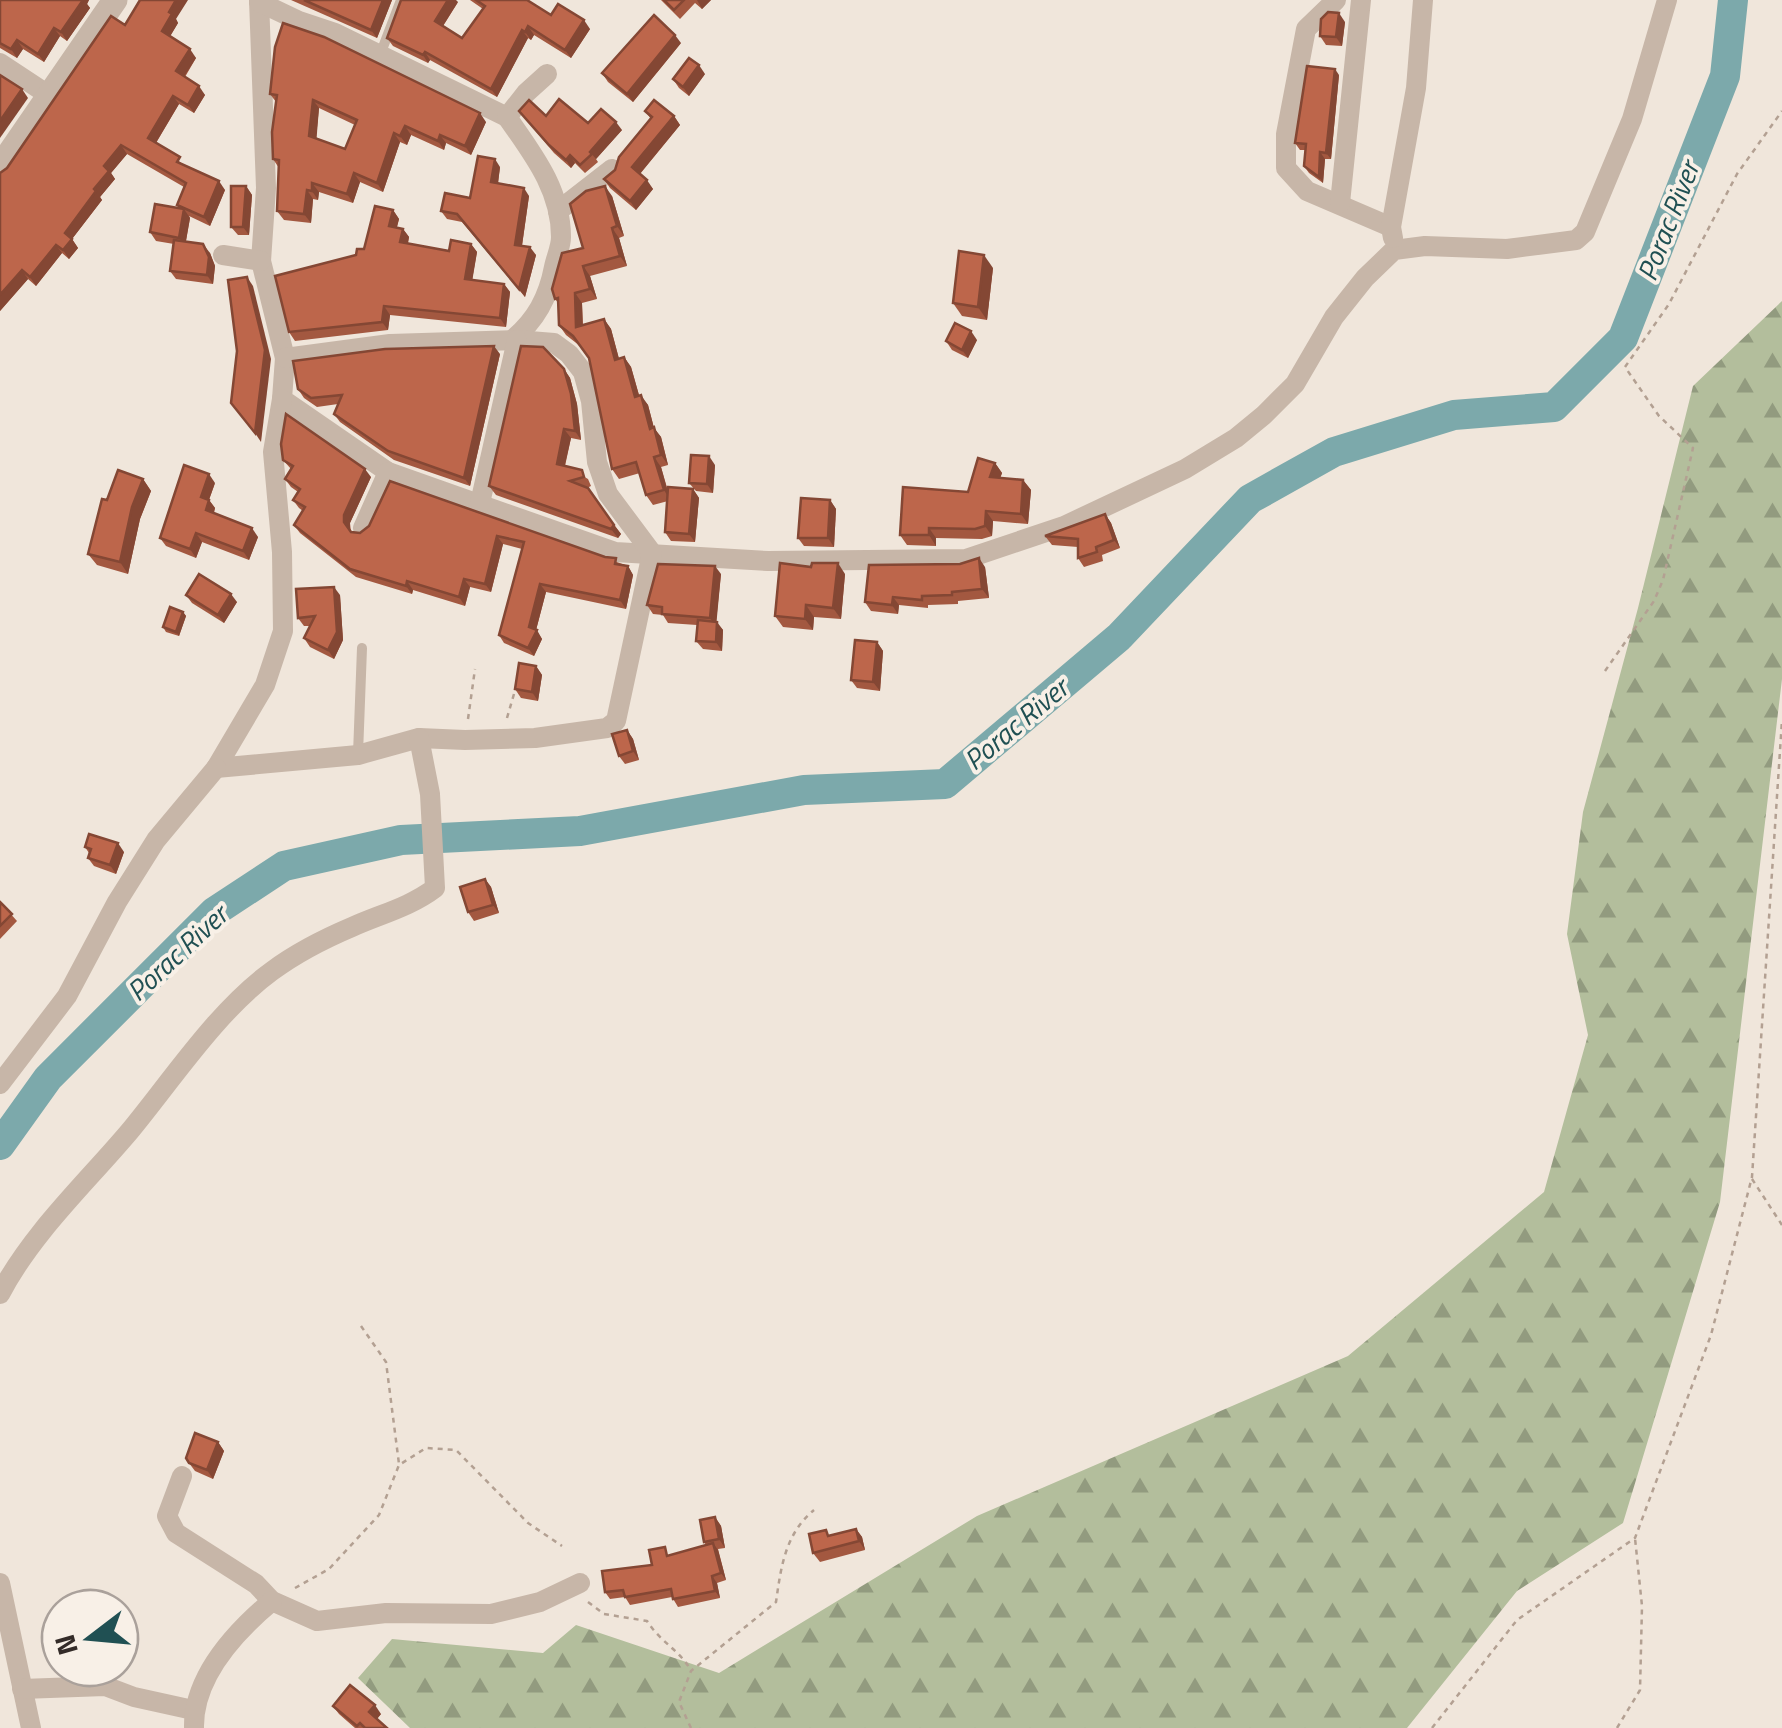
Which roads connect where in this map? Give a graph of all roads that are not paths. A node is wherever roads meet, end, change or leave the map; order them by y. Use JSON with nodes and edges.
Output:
{"nodes":[{"id":1,"x":115,"y":0,"type":"edge"},
{"id":2,"x":401,"y":0,"type":"edge"},
{"id":3,"x":1336,"y":0,"type":"edge"},
{"id":4,"x":1361,"y":0,"type":"edge"},
{"id":5,"x":1422,"y":0,"type":"edge"},
{"id":6,"x":1667,"y":0,"type":"edge"},
{"id":7,"x":259,"y":1,"type":"edge"},
{"id":8,"x":380,"y":55,"type":"junction"},
{"id":9,"x":0,"y":63,"type":"edge"},
{"id":10,"x":547,"y":74,"type":"dead end"},
{"id":11,"x":50,"y":96,"type":"junction"},
{"id":12,"x":507,"y":116,"type":"junction"},
{"id":13,"x":0,"y":167,"type":"edge"},
{"id":14,"x":612,"y":169,"type":"edge"},
{"id":15,"x":1340,"y":203,"type":"junction"},
{"id":16,"x":558,"y":211,"type":"junction"},
{"id":17,"x":1391,"y":227,"type":"junction"},
{"id":18,"x":1394,"y":250,"type":"junction"},
{"id":19,"x":223,"y":254,"type":"dead end"},
{"id":20,"x":261,"y":261,"type":"junction"},
{"id":21,"x":514,"y":340,"type":"junction"},
{"id":22,"x":285,"y":358,"type":"junction"},
{"id":23,"x":282,"y":398,"type":"junction"},
{"id":24,"x":388,"y":472,"type":"junction"},
{"id":25,"x":480,"y":503,"type":"junction"},
{"id":26,"x":363,"y":528,"type":"edge"},
{"id":27,"x":652,"y":552,"type":"junction"},
{"id":28,"x":362,"y":648,"type":"dead end"},
{"id":29,"x":418,"y":738,"type":"junction"},
{"id":30,"x":358,"y":755,"type":"junction"},
{"id":31,"x":216,"y":768,"type":"junction"},
{"id":32,"x":0,"y":1084,"type":"edge"},
{"id":33,"x":0,"y":1294,"type":"edge"},
{"id":34,"x":182,"y":1476,"type":"dead end"},
{"id":35,"x":0,"y":1582,"type":"edge"},
{"id":36,"x":580,"y":1583,"type":"road end"},
{"id":37,"x":272,"y":1601,"type":"junction"},
{"id":38,"x":22,"y":1688,"type":"junction"},
{"id":39,"x":194,"y":1719,"type":"edge"},
{"id":40,"x":31,"y":1728,"type":"edge"}],
"edges":[{"from":1,"to":11,"type":"street"},
{"from":2,"to":8,"type":"lane"},
{"from":3,"to":15,"type":"street"},
{"from":4,"to":15,"type":"street"},
{"from":5,"to":17,"type":"street"},
{"from":6,"to":18,"type":"street"},
{"from":7,"to":8,"type":"street"},
{"from":7,"to":20,"type":"street"},
{"from":8,"to":12,"type":"street"},
{"from":9,"to":11,"type":"street"},
{"from":10,"to":12,"type":"street"},
{"from":11,"to":13,"type":"street"},
{"from":12,"to":16,"type":"street"},
{"from":14,"to":16,"type":"street"},
{"from":15,"to":17,"type":"street"},
{"from":16,"to":21,"type":"street"},
{"from":17,"to":18,"type":"street"},
{"from":18,"to":27,"type":"street"},
{"from":19,"to":20,"type":"street"},
{"from":20,"to":22,"type":"street"},
{"from":21,"to":22,"type":"street"},
{"from":21,"to":25,"type":"street"},
{"from":21,"to":27,"type":"street"},
{"from":22,"to":23,"type":"street"},
{"from":23,"to":24,"type":"street"},
{"from":23,"to":31,"type":"street"},
{"from":24,"to":25,"type":"street"},
{"from":24,"to":26,"type":"street"},
{"from":25,"to":27,"type":"street"},
{"from":27,"to":29,"type":"street"},
{"from":28,"to":30,"type":"lane"},
{"from":29,"to":30,"type":"street"},
{"from":29,"to":33,"type":"street"},
{"from":30,"to":31,"type":"street"},
{"from":31,"to":32,"type":"street"},
{"from":34,"to":37,"type":"street"},
{"from":35,"to":38,"type":"street"},
{"from":36,"to":37,"type":"street"},
{"from":37,"to":39,"type":"street"},
{"from":38,"to":39,"type":"street"},
{"from":38,"to":40,"type":"street"}]}
